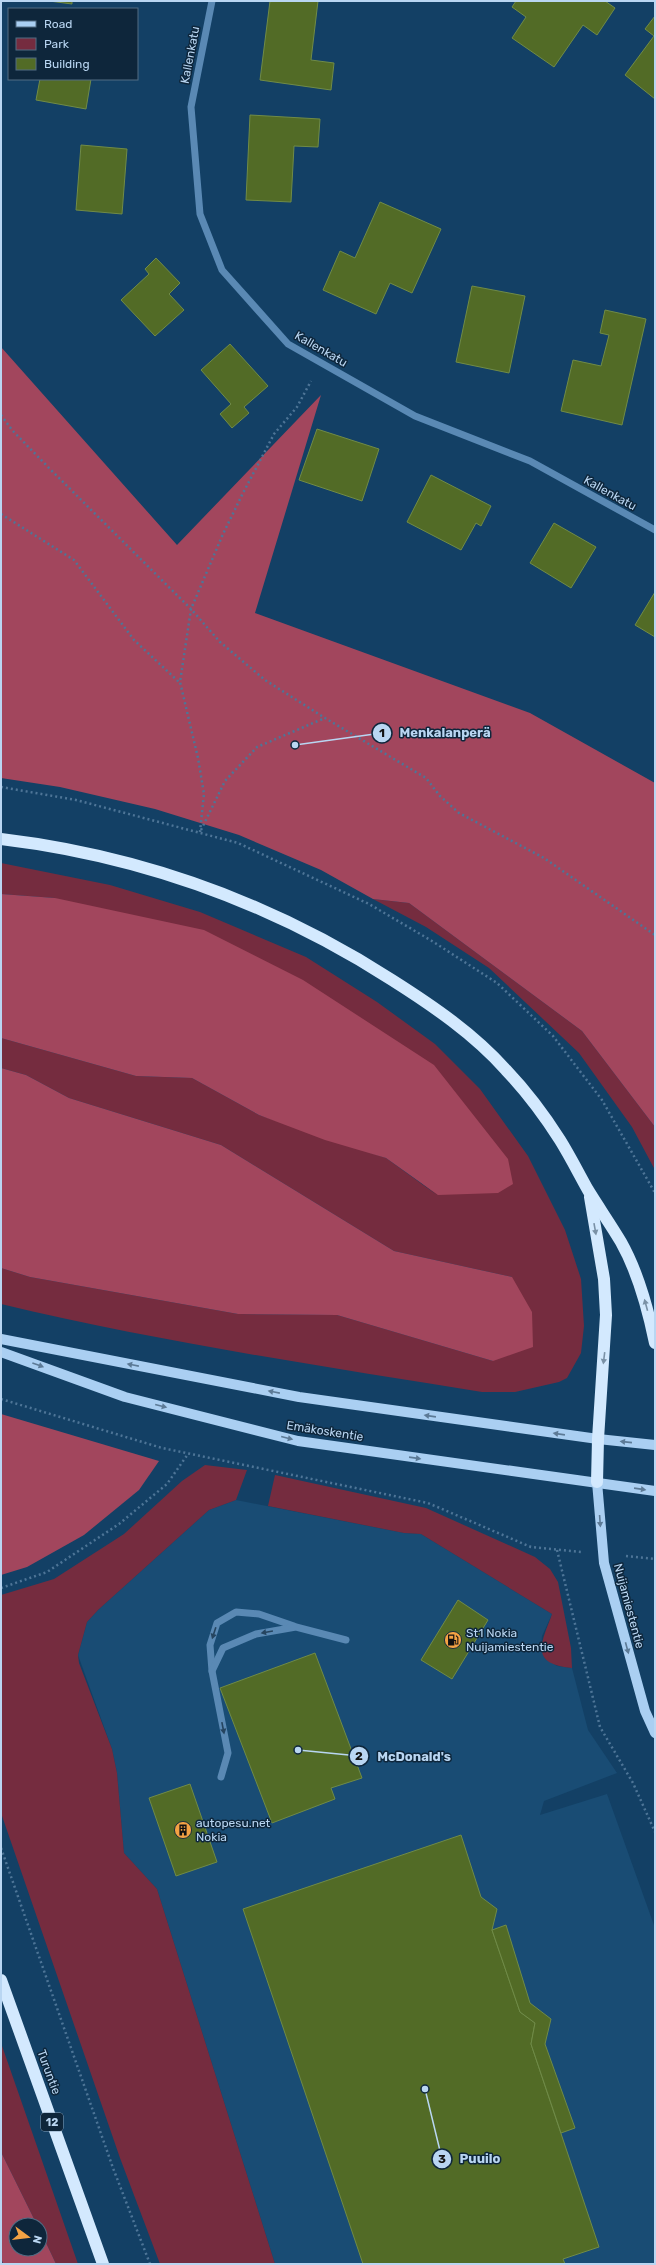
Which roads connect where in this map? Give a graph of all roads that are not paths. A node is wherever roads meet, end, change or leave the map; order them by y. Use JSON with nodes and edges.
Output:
{"nodes":[{"id":1,"x":212,"y":1,"type":"edge"},
{"id":2,"x":655,"y":530,"type":"edge"},
{"id":3,"x":1,"y":839,"type":"edge"},
{"id":4,"x":588,"y":1190,"type":"junction"},
{"id":5,"x":1,"y":1339,"type":"edge"},
{"id":6,"x":655,"y":1343,"type":"edge"},
{"id":7,"x":1,"y":1352,"type":"edge"},
{"id":8,"x":598,"y":1439,"type":"junction"},
{"id":9,"x":655,"y":1445,"type":"edge"},
{"id":10,"x":597,"y":1482,"type":"junction"},
{"id":11,"x":655,"y":1491,"type":"edge"},
{"id":12,"x":296,"y":1627,"type":"junction"},
{"id":13,"x":346,"y":1640,"type":"dead end"},
{"id":14,"x":212,"y":1671,"type":"junction"},
{"id":15,"x":655,"y":1733,"type":"edge"},
{"id":16,"x":221,"y":1777,"type":"dead end"},
{"id":17,"x":1,"y":1980,"type":"edge"},
{"id":18,"x":103,"y":2264,"type":"edge"}],
"edges":[{"from":1,"to":2,"type":"street","name":"Kallenkatu"},
{"from":3,"to":4,"type":"highway"},
{"from":6,"to":4,"type":"highway","one_way":true},
{"from":4,"to":8,"type":"highway","one_way":true},
{"from":8,"to":5,"type":"main road","one_way":true},
{"from":7,"to":10,"type":"main road","name":"Emäkoskentie","one_way":true},
{"from":9,"to":8,"type":"main road","one_way":true},
{"from":8,"to":10,"type":"highway"},
{"from":10,"to":11,"type":"main road","name":"Emäkoskentie","one_way":true},
{"from":10,"to":15,"type":"main road","name":"Nuijamiestentie","one_way":true},
{"from":12,"to":13,"type":"street"},
{"from":12,"to":14,"type":"street","one_way":true},
{"from":12,"to":14,"type":"street","one_way":true},
{"from":14,"to":16,"type":"street","one_way":true},
{"from":17,"to":18,"type":"highway","name":"Turuntie","number":"12"}]}
